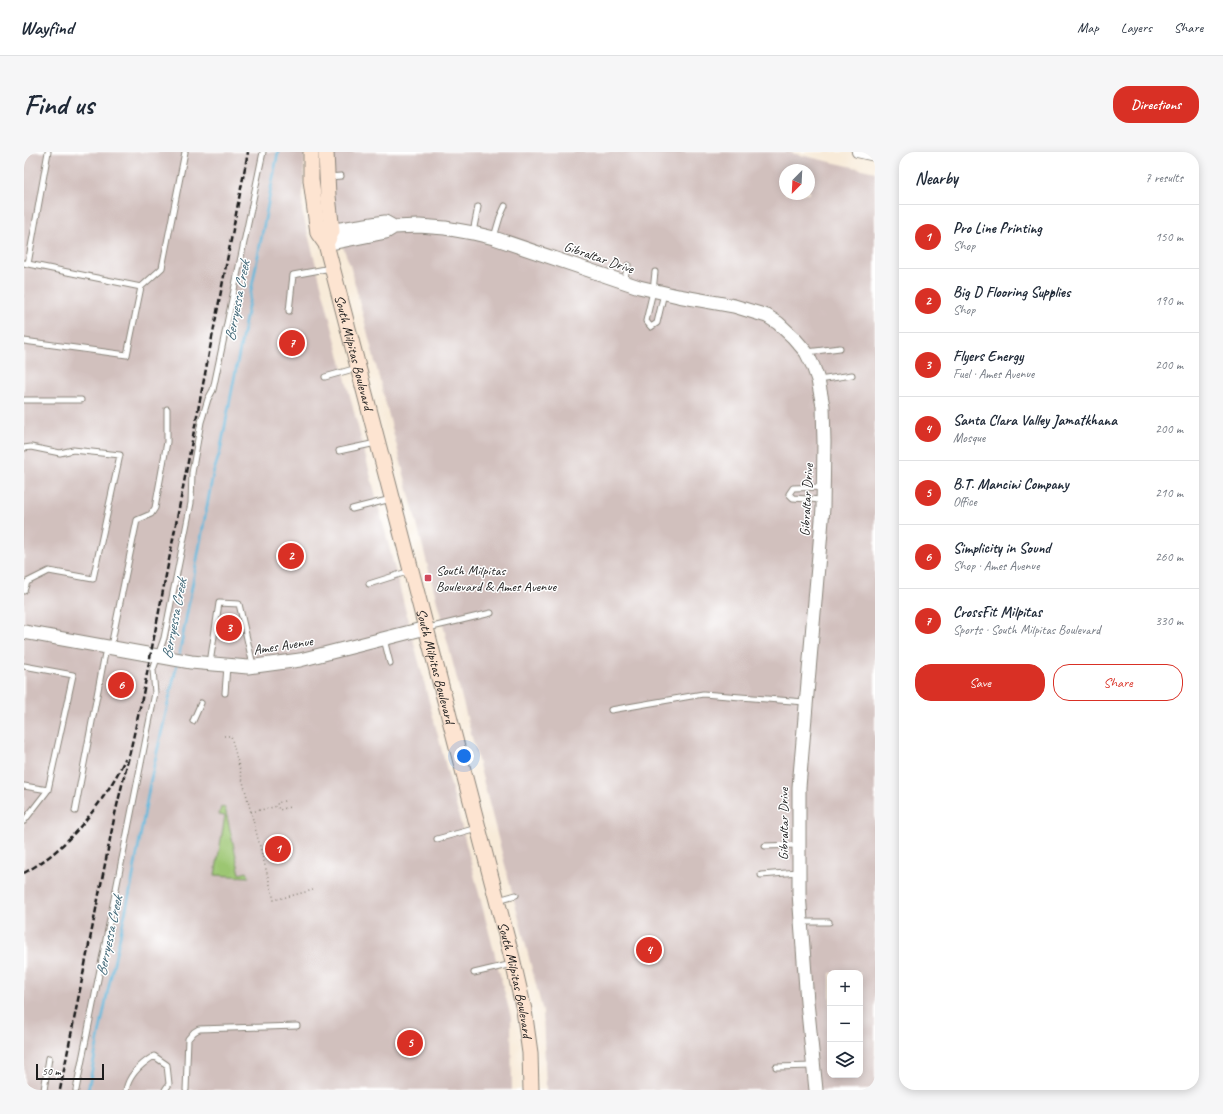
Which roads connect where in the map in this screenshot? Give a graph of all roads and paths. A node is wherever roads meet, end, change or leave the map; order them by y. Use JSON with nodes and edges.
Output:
{"nodes":[{"id":1,"x":48,"y":152,"type":"edge"},
{"id":2,"x":185,"y":152,"type":"edge"},
{"id":3,"x":262,"y":152,"type":"edge"},
{"id":4,"x":311,"y":152,"type":"edge"},
{"id":5,"x":326,"y":152,"type":"edge"},
{"id":6,"x":857,"y":152,"type":"edge"},
{"id":7,"x":875,"y":156,"type":"edge"},
{"id":8,"x":505,"y":206,"type":"dead end"},
{"id":9,"x":478,"y":208,"type":"dead end"},
{"id":10,"x":473,"y":233,"type":"junction"},
{"id":11,"x":325,"y":236,"type":"junction"},
{"id":12,"x":494,"y":238,"type":"junction"},
{"id":13,"x":26,"y":264,"type":"edge"},
{"id":14,"x":628,"y":264,"type":"dead end"},
{"id":15,"x":332,"y":268,"type":"junction"},
{"id":16,"x":655,"y":272,"type":"dead end"},
{"id":17,"x":624,"y":282,"type":"junction"},
{"id":18,"x":141,"y":287,"type":"junction"},
{"id":19,"x":659,"y":292,"type":"junction"},
{"id":20,"x":289,"y":312,"type":"dead end"},
{"id":21,"x":24,"y":341,"type":"edge"},
{"id":22,"x":840,"y":348,"type":"dead end"},
{"id":23,"x":806,"y":352,"type":"junction"},
{"id":24,"x":358,"y":367,"type":"junction"},
{"id":25,"x":852,"y":376,"type":"dead end"},
{"id":26,"x":325,"y":377,"type":"dead end"},
{"id":27,"x":818,"y":380,"type":"junction"},
{"id":28,"x":24,"y":400,"type":"edge"},
{"id":29,"x":81,"y":400,"type":"dead end"},
{"id":30,"x":167,"y":409,"type":"dead end"},
{"id":31,"x":377,"y":443,"type":"junction"},
{"id":32,"x":24,"y":448,"type":"edge"},
{"id":33,"x":339,"y":451,"type":"dead end"},
{"id":34,"x":824,"y":493,"type":"junction"},
{"id":35,"x":392,"y":498,"type":"junction"},
{"id":36,"x":352,"y":509,"type":"dead end"},
{"id":37,"x":411,"y":571,"type":"junction"},
{"id":38,"x":369,"y":584,"type":"dead end"},
{"id":39,"x":24,"y":591,"type":"edge"},
{"id":40,"x":491,"y":613,"type":"dead end"},
{"id":41,"x":426,"y":628,"type":"junction"},
{"id":42,"x":24,"y":632,"type":"edge"},
{"id":43,"x":384,"y":639,"type":"junction"},
{"id":44,"x":109,"y":647,"type":"junction"},
{"id":45,"x":160,"y":656,"type":"junction"},
{"id":46,"x":390,"y":663,"type":"dead end"},
{"id":47,"x":210,"y":664,"type":"junction"},
{"id":48,"x":227,"y":665,"type":"junction"},
{"id":49,"x":24,"y":666,"type":"edge"},
{"id":50,"x":253,"y":666,"type":"junction"},
{"id":51,"x":225,"y":693,"type":"dead end"},
{"id":52,"x":201,"y":702,"type":"dead end"},
{"id":53,"x":806,"y":702,"type":"junction"},
{"id":54,"x":611,"y":710,"type":"dead end"},
{"id":55,"x":193,"y":721,"type":"dead end"},
{"id":56,"x":224,"y":736,"type":"dead end"},
{"id":57,"x":24,"y":786,"type":"edge"},
{"id":58,"x":48,"y":790,"type":"junction"},
{"id":59,"x":288,"y":800,"type":"dead end"},
{"id":60,"x":278,"y":806,"type":"junction"},
{"id":61,"x":290,"y":808,"type":"dead end"},
{"id":62,"x":75,"y":811,"type":"dead end"},
{"id":63,"x":251,"y":812,"type":"junction"},
{"id":64,"x":24,"y":821,"type":"edge"},
{"id":65,"x":478,"y":827,"type":"junction"},
{"id":66,"x":437,"y":839,"type":"dead end"},
{"id":67,"x":799,"y":845,"type":"junction"},
{"id":68,"x":766,"y":846,"type":"dead end"},
{"id":69,"x":799,"y":872,"type":"junction"},
{"id":70,"x":761,"y":875,"type":"dead end"},
{"id":71,"x":313,"y":890,"type":"dead end"},
{"id":72,"x":516,"y":895,"type":"dead end"},
{"id":73,"x":497,"y":901,"type":"junction"},
{"id":74,"x":801,"y":922,"type":"junction"},
{"id":75,"x":829,"y":922,"type":"dead end"},
{"id":76,"x":513,"y":964,"type":"junction"},
{"id":77,"x":474,"y":972,"type":"dead end"},
{"id":78,"x":297,"y":1026,"type":"dead end"},
{"id":79,"x":49,"y":1058,"type":"dead end"},
{"id":80,"x":814,"y":1066,"type":"junction"},
{"id":81,"x":776,"y":1067,"type":"dead end"},
{"id":82,"x":187,"y":1089,"type":"edge"},
{"id":83,"x":44,"y":1090,"type":"edge"},
{"id":84,"x":76,"y":1090,"type":"edge"},
{"id":85,"x":126,"y":1090,"type":"edge"},
{"id":86,"x":165,"y":1090,"type":"edge"},
{"id":87,"x":531,"y":1090,"type":"edge"},
{"id":88,"x":816,"y":1090,"type":"edge"}],
"edges":[{"from":1,"to":13,"type":"lane"},
{"from":2,"to":18,"type":"lane"},
{"from":3,"to":45,"type":"lane"},
{"from":4,"to":11,"type":"main road","name":"South Milpitas Boulevard"},
{"from":5,"to":11,"type":"main road","name":"South Milpitas Boulevard"},
{"from":6,"to":7,"type":"street"},
{"from":8,"to":12,"type":"lane"},
{"from":9,"to":10,"type":"lane"},
{"from":10,"to":11,"type":"street","name":"Gibraltar Drive"},
{"from":10,"to":12,"type":"street","name":"Gibraltar Drive"},
{"from":11,"to":15,"type":"main road","name":"South Milpitas Boulevard"},
{"from":12,"to":17,"type":"street","name":"Gibraltar Drive"},
{"from":13,"to":18,"type":"lane"},
{"from":14,"to":17,"type":"lane"},
{"from":15,"to":20,"type":"lane"},
{"from":15,"to":24,"type":"main road","name":"South Milpitas Boulevard"},
{"from":16,"to":19,"type":"lane"},
{"from":17,"to":19,"type":"street","name":"Gibraltar Drive"},
{"from":18,"to":21,"type":"lane"},
{"from":19,"to":19,"type":"lane"},
{"from":19,"to":23,"type":"street","name":"Gibraltar Drive"},
{"from":22,"to":23,"type":"lane"},
{"from":23,"to":27,"type":"street","name":"Gibraltar Drive"},
{"from":24,"to":26,"type":"lane"},
{"from":24,"to":31,"type":"main road","name":"South Milpitas Boulevard"},
{"from":25,"to":27,"type":"lane"},
{"from":27,"to":34,"type":"street","name":"Gibraltar Drive"},
{"from":28,"to":29,"type":"lane"},
{"from":30,"to":44,"type":"lane"},
{"from":31,"to":33,"type":"lane"},
{"from":31,"to":35,"type":"main road","name":"South Milpitas Boulevard"},
{"from":32,"to":39,"type":"lane"},
{"from":34,"to":34,"type":"lane"},
{"from":34,"to":53,"type":"street","name":"Gibraltar Drive"},
{"from":35,"to":36,"type":"lane"},
{"from":35,"to":37,"type":"main road","name":"South Milpitas Boulevard"},
{"from":37,"to":38,"type":"lane"},
{"from":37,"to":41,"type":"main road","name":"South Milpitas Boulevard"},
{"from":40,"to":41,"type":"lane"},
{"from":41,"to":43,"type":"street","name":"Ames Avenue"},
{"from":41,"to":65,"type":"main road","name":"South Milpitas Boulevard"},
{"from":42,"to":44,"type":"street","name":"Ames Avenue"},
{"from":43,"to":46,"type":"lane"},
{"from":43,"to":50,"type":"street","name":"Ames Avenue"},
{"from":44,"to":45,"type":"street","name":"Ames Avenue"},
{"from":44,"to":62,"type":"lane"},
{"from":45,"to":47,"type":"street","name":"Ames Avenue"},
{"from":45,"to":84,"type":"lane"},
{"from":47,"to":48,"type":"street","name":"Ames Avenue"},
{"from":47,"to":50,"type":"lane"},
{"from":48,"to":50,"type":"street","name":"Ames Avenue"},
{"from":48,"to":51,"type":"lane"},
{"from":49,"to":58,"type":"lane"},
{"from":52,"to":55,"type":"lane"},
{"from":53,"to":54,"type":"lane"},
{"from":53,"to":67,"type":"street","name":"Gibraltar Drive"},
{"from":56,"to":63,"type":"path"},
{"from":57,"to":58,"type":"lane"},
{"from":58,"to":64,"type":"lane"},
{"from":59,"to":60,"type":"path"},
{"from":60,"to":61,"type":"path"},
{"from":60,"to":63,"type":"path"},
{"from":63,"to":71,"type":"path"},
{"from":65,"to":66,"type":"lane"},
{"from":65,"to":73,"type":"main road","name":"South Milpitas Boulevard"},
{"from":67,"to":68,"type":"lane"},
{"from":67,"to":69,"type":"street","name":"Gibraltar Drive"},
{"from":69,"to":70,"type":"lane"},
{"from":69,"to":74,"type":"street","name":"Gibraltar Drive"},
{"from":72,"to":73,"type":"lane"},
{"from":73,"to":76,"type":"main road","name":"South Milpitas Boulevard"},
{"from":74,"to":75,"type":"lane"},
{"from":74,"to":80,"type":"street","name":"Gibraltar Drive"},
{"from":76,"to":77,"type":"lane"},
{"from":76,"to":87,"type":"main road","name":"South Milpitas Boulevard"},
{"from":78,"to":82,"type":"lane"},
{"from":79,"to":83,"type":"lane"},
{"from":80,"to":81,"type":"lane"},
{"from":80,"to":88,"type":"street","name":"Gibraltar Drive"},
{"from":85,"to":86,"type":"lane"}]}
